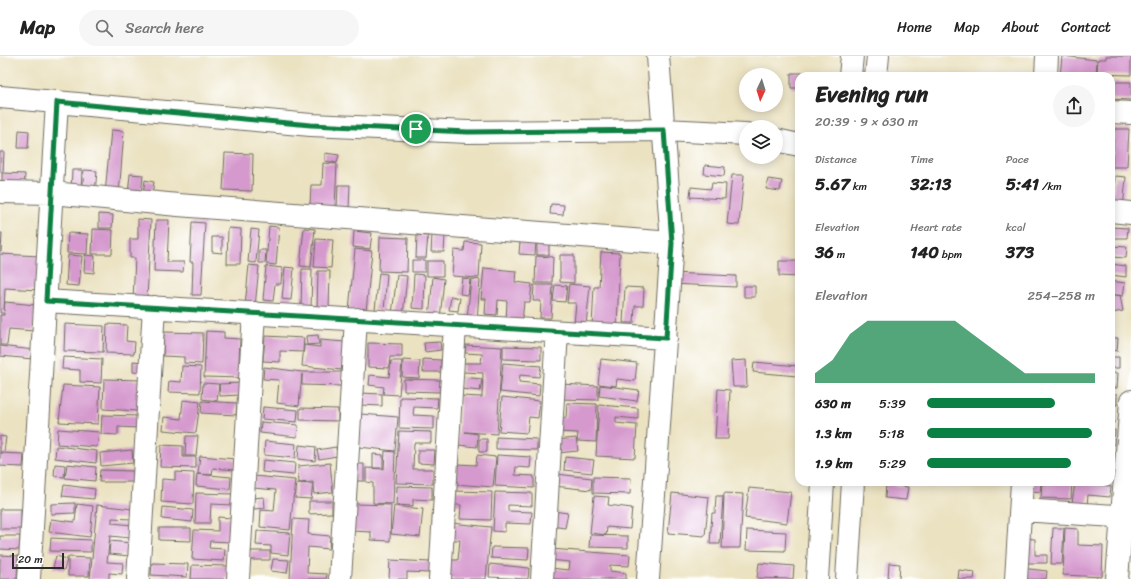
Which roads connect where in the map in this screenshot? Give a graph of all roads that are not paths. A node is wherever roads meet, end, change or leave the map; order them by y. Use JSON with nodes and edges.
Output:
{"nodes":[{"id":1,"x":658,"y":56,"type":"edge"},
{"id":2,"x":852,"y":56,"type":"edge"},
{"id":3,"x":878,"y":56,"type":"edge"},
{"id":4,"x":1047,"y":56,"type":"edge"},
{"id":5,"x":850,"y":72,"type":"edge"},
{"id":6,"x":876,"y":72,"type":"edge"},
{"id":7,"x":1046,"y":72,"type":"edge"},
{"id":8,"x":0,"y":97,"type":"edge"},
{"id":9,"x":57,"y":102,"type":"junction"},
{"id":10,"x":1115,"y":112,"type":"edge"},
{"id":11,"x":1131,"y":113,"type":"edge"},
{"id":12,"x":664,"y":130,"type":"junction"},
{"id":13,"x":739,"y":134,"type":"edge"},
{"id":14,"x":783,"y":142,"type":"edge"},
{"id":15,"x":795,"y":144,"type":"edge"},
{"id":16,"x":0,"y":192,"type":"edge"},
{"id":17,"x":52,"y":193,"type":"junction"},
{"id":18,"x":1115,"y":211,"type":"edge"},
{"id":19,"x":1131,"y":213,"type":"edge"},
{"id":20,"x":672,"y":243,"type":"junction"},
{"id":21,"x":46,"y":301,"type":"junction"},
{"id":22,"x":154,"y":307,"type":"junction"},
{"id":23,"x":254,"y":313,"type":"junction"},
{"id":24,"x":356,"y":319,"type":"junction"},
{"id":25,"x":455,"y":325,"type":"junction"},
{"id":26,"x":556,"y":332,"type":"junction"},
{"id":27,"x":666,"y":338,"type":"junction"},
{"id":28,"x":1131,"y":401,"type":"edge"},
{"id":29,"x":823,"y":486,"type":"edge"},
{"id":30,"x":853,"y":486,"type":"edge"},
{"id":31,"x":1022,"y":486,"type":"edge"},
{"id":32,"x":1021,"y":510,"type":"junction"},
{"id":33,"x":1126,"y":517,"type":"edge"},
{"id":34,"x":29,"y":579,"type":"edge"},
{"id":35,"x":138,"y":579,"type":"edge"},
{"id":36,"x":238,"y":579,"type":"edge"},
{"id":37,"x":340,"y":579,"type":"edge"},
{"id":38,"x":440,"y":579,"type":"edge"},
{"id":39,"x":542,"y":579,"type":"edge"},
{"id":40,"x":648,"y":579,"type":"edge"},
{"id":41,"x":817,"y":579,"type":"edge"},
{"id":42,"x":847,"y":579,"type":"edge"},
{"id":43,"x":1016,"y":579,"type":"edge"},
{"id":44,"x":1117,"y":579,"type":"edge"}],
"edges":[{"from":1,"to":12,"type":"street"},
{"from":2,"to":5,"type":"street"},
{"from":3,"to":6,"type":"street"},
{"from":4,"to":7,"type":"street"},
{"from":8,"to":9,"type":"street"},
{"from":9,"to":12,"type":"street"},
{"from":9,"to":17,"type":"street"},
{"from":10,"to":11,"type":"street"},
{"from":12,"to":13,"type":"street"},
{"from":12,"to":20,"type":"street"},
{"from":14,"to":15,"type":"street"},
{"from":16,"to":17,"type":"street"},
{"from":17,"to":20,"type":"street"},
{"from":17,"to":21,"type":"street"},
{"from":18,"to":19,"type":"street"},
{"from":20,"to":27,"type":"street"},
{"from":21,"to":22,"type":"street"},
{"from":21,"to":34,"type":"street"},
{"from":22,"to":23,"type":"street"},
{"from":22,"to":35,"type":"street"},
{"from":23,"to":24,"type":"street"},
{"from":23,"to":36,"type":"street"},
{"from":24,"to":25,"type":"street"},
{"from":24,"to":37,"type":"street"},
{"from":25,"to":26,"type":"street"},
{"from":25,"to":38,"type":"street"},
{"from":26,"to":27,"type":"street"},
{"from":26,"to":39,"type":"street"},
{"from":27,"to":40,"type":"street"},
{"from":28,"to":33,"type":"street"},
{"from":29,"to":41,"type":"street"},
{"from":30,"to":42,"type":"street"},
{"from":31,"to":32,"type":"street"},
{"from":32,"to":33,"type":"street"},
{"from":32,"to":43,"type":"street"},
{"from":33,"to":44,"type":"street"}]}
